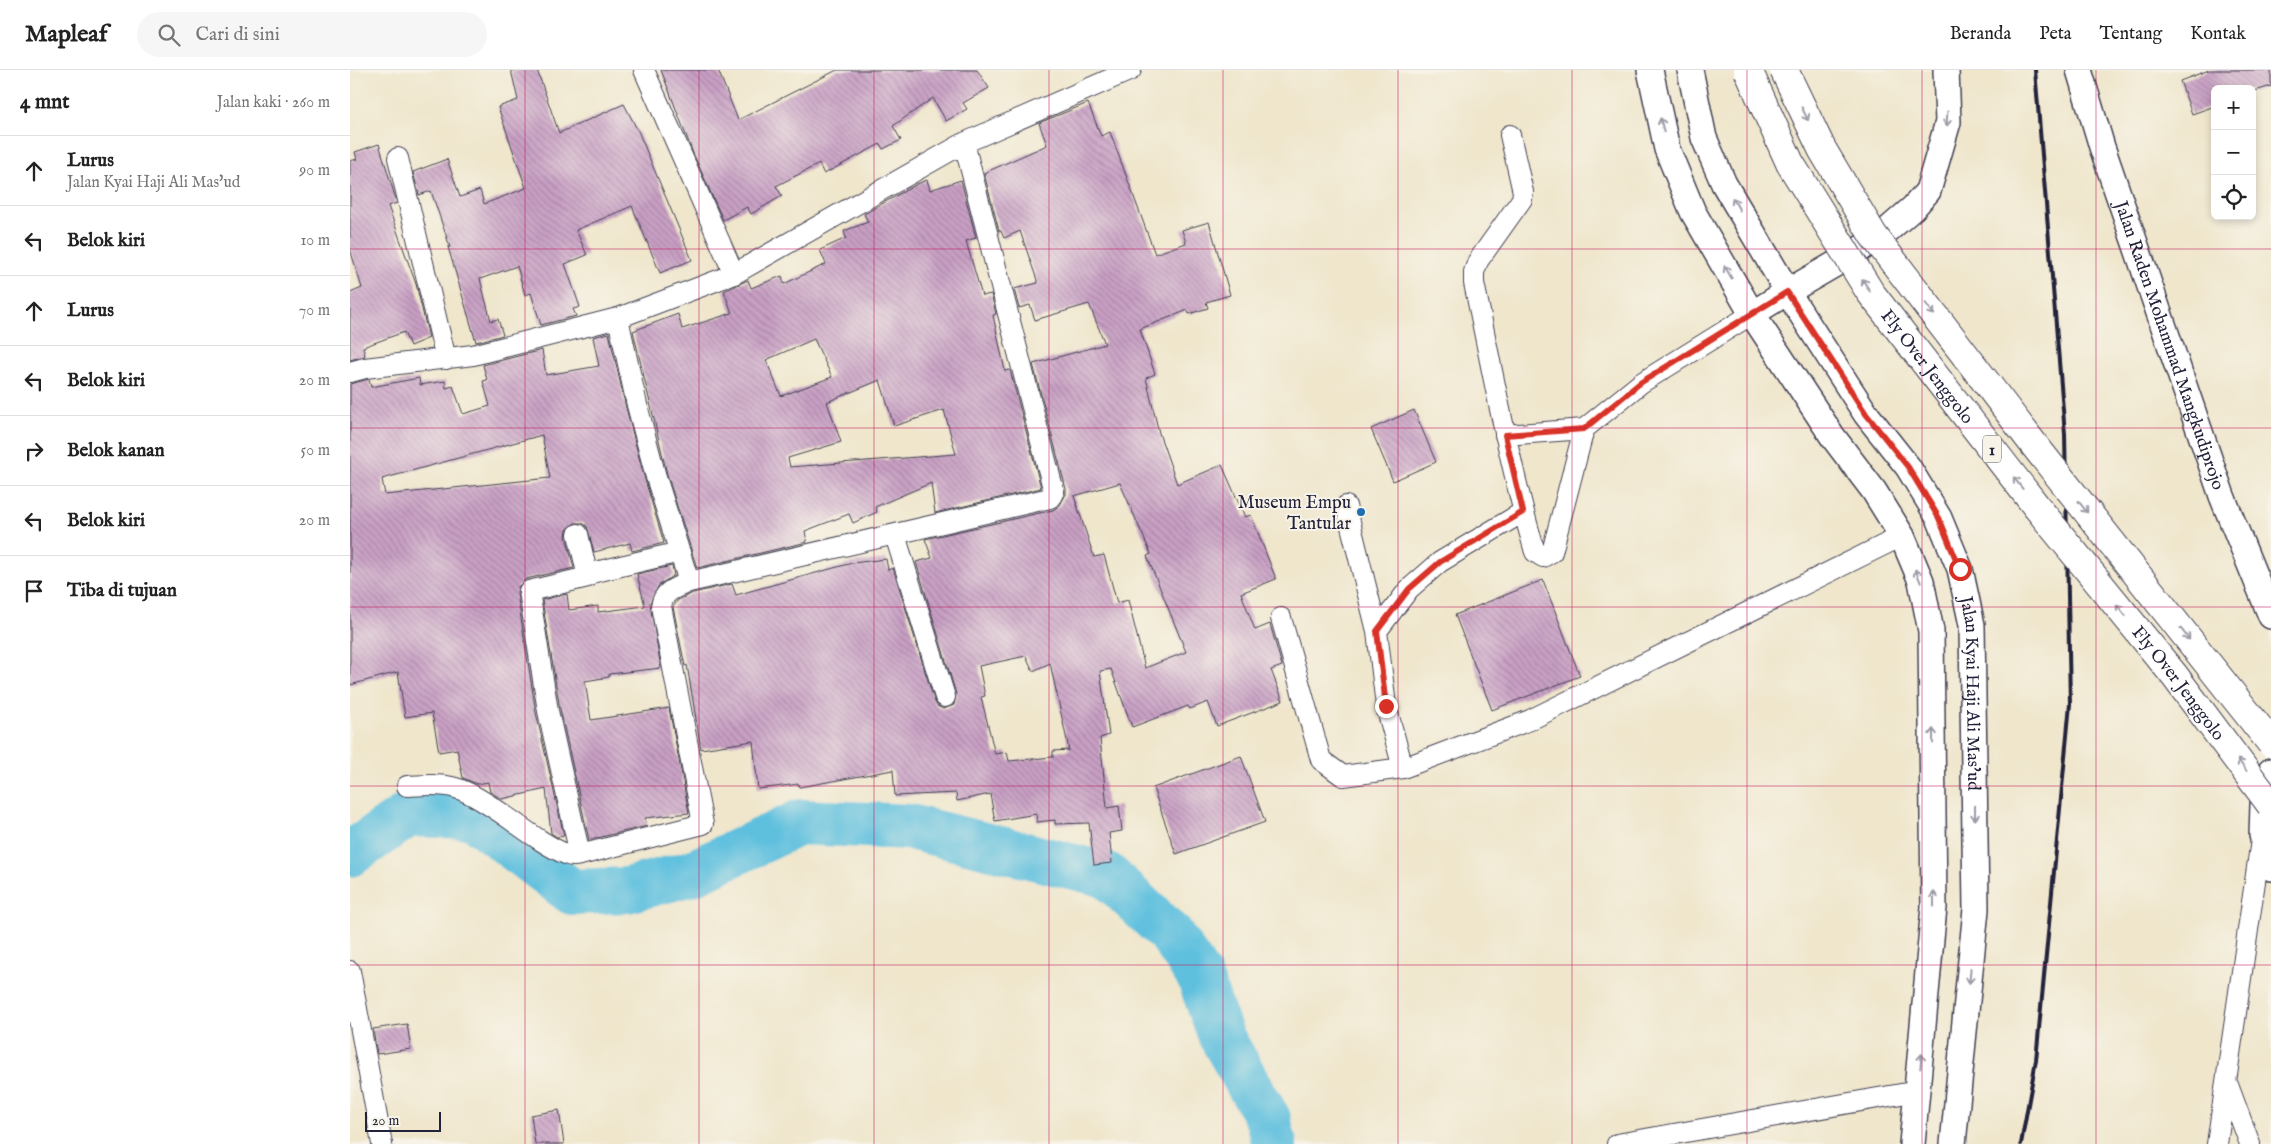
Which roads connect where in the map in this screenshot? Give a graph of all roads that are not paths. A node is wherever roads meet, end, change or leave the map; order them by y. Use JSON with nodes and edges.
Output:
{"nodes":[{"id":1,"x":644,"y":70,"type":"edge"},
{"id":2,"x":1131,"y":70,"type":"edge"},
{"id":3,"x":1650,"y":70,"type":"edge"},
{"id":4,"x":1690,"y":70,"type":"edge"},
{"id":5,"x":1748,"y":70,"type":"edge"},
{"id":6,"x":1784,"y":70,"type":"edge"},
{"id":7,"x":1946,"y":70,"type":"edge"},
{"id":8,"x":2079,"y":70,"type":"edge"},
{"id":9,"x":1510,"y":135,"type":"dead end"},
{"id":10,"x":964,"y":143,"type":"junction"},
{"id":11,"x":398,"y":158,"type":"dead end"},
{"id":12,"x":734,"y":274,"type":"junction"},
{"id":13,"x":1787,"y":292,"type":"junction"},
{"id":14,"x":1752,"y":314,"type":"junction"},
{"id":15,"x":618,"y":318,"type":"junction"},
{"id":16,"x":446,"y":359,"type":"junction"},
{"id":17,"x":350,"y":372,"type":"edge"},
{"id":18,"x":1584,"y":429,"type":"junction"},
{"id":19,"x":1505,"y":435,"type":"junction"},
{"id":20,"x":1346,"y":506,"type":"dead end"},
{"id":21,"x":1523,"y":512,"type":"junction"},
{"id":22,"x":578,"y":534,"type":"dead end"},
{"id":23,"x":895,"y":535,"type":"junction"},
{"id":24,"x":1902,"y":536,"type":"junction"},
{"id":25,"x":680,"y":552,"type":"junction"},
{"id":26,"x":587,"y":574,"type":"junction"},
{"id":27,"x":689,"y":582,"type":"junction"},
{"id":28,"x":2271,"y":616,"type":"edge"},
{"id":29,"x":1281,"y":618,"type":"dead end"},
{"id":30,"x":1377,"y":631,"type":"junction"},
{"id":31,"x":945,"y":697,"type":"dead end"},
{"id":32,"x":2271,"y":744,"type":"edge"},
{"id":33,"x":1403,"y":768,"type":"junction"},
{"id":34,"x":2271,"y":771,"type":"edge"},
{"id":35,"x":407,"y":786,"type":"dead end"},
{"id":36,"x":2271,"y":805,"type":"edge"},
{"id":37,"x":2262,"y":835,"type":"junction"},
{"id":38,"x":580,"y":855,"type":"junction"},
{"id":39,"x":2271,"y":868,"type":"edge"},
{"id":40,"x":350,"y":972,"type":"edge"},
{"id":41,"x":2228,"y":1083,"type":"junction"},
{"id":42,"x":1918,"y":1090,"type":"junction"},
{"id":43,"x":382,"y":1144,"type":"edge"},
{"id":44,"x":1617,"y":1144,"type":"edge"},
{"id":45,"x":1912,"y":1144,"type":"edge"},
{"id":46,"x":1954,"y":1144,"type":"edge"},
{"id":47,"x":2217,"y":1144,"type":"edge"},
{"id":48,"x":2250,"y":1144,"type":"edge"}],
"edges":[{"from":1,"to":12,"type":"street"},
{"from":2,"to":10,"type":"street"},
{"from":14,"to":3,"type":"street","one_way":true},
{"from":13,"to":4,"type":"street","one_way":true},
{"from":36,"to":5,"type":"highway","name":"Fly Over Jenggolo","number":"1","one_way":true,"bridge":true},
{"from":6,"to":32,"type":"highway","name":"Fly Over Jenggolo","number":"1","one_way":true,"bridge":true},
{"from":7,"to":13,"type":"street","one_way":true},
{"from":8,"to":28,"type":"street","name":"Jalan Raden Mohammad Mangkudiprojo"},
{"from":9,"to":19,"type":"street"},
{"from":10,"to":12,"type":"street"},
{"from":10,"to":23,"type":"street"},
{"from":11,"to":16,"type":"street"},
{"from":12,"to":15,"type":"street"},
{"from":13,"to":14,"type":"street"},
{"from":13,"to":46,"type":"street","name":"Jalan Kyai Haji Ali Mas'ud","one_way":true},
{"from":14,"to":18,"type":"street"},
{"from":14,"to":24,"type":"street","name":"Jalan Kyai Haji Ali Mas'ud"},
{"from":15,"to":16,"type":"street"},
{"from":15,"to":25,"type":"street"},
{"from":16,"to":17,"type":"street"},
{"from":18,"to":19,"type":"street"},
{"from":18,"to":21,"type":"street"},
{"from":19,"to":21,"type":"street"},
{"from":20,"to":30,"type":"street"},
{"from":21,"to":30,"type":"street"},
{"from":22,"to":26,"type":"street"},
{"from":23,"to":27,"type":"street"},
{"from":23,"to":31,"type":"street"},
{"from":24,"to":33,"type":"street"},
{"from":42,"to":24,"type":"street","name":"Jalan Kyai Haji Ali Mas'ud","one_way":true},
{"from":25,"to":26,"type":"street"},
{"from":25,"to":27,"type":"street"},
{"from":26,"to":38,"type":"street"},
{"from":27,"to":38,"type":"street"},
{"from":29,"to":33,"type":"street"},
{"from":30,"to":33,"type":"street"},
{"from":34,"to":37,"type":"street"},
{"from":35,"to":38,"type":"street"},
{"from":37,"to":39,"type":"street"},
{"from":37,"to":41,"type":"street"},
{"from":40,"to":43,"type":"street"},
{"from":41,"to":47,"type":"street"},
{"from":41,"to":48,"type":"street"},
{"from":42,"to":44,"type":"street"},
{"from":42,"to":45,"type":"street","name":"Jalan Kyai Haji Ali Mas'ud"}]}
